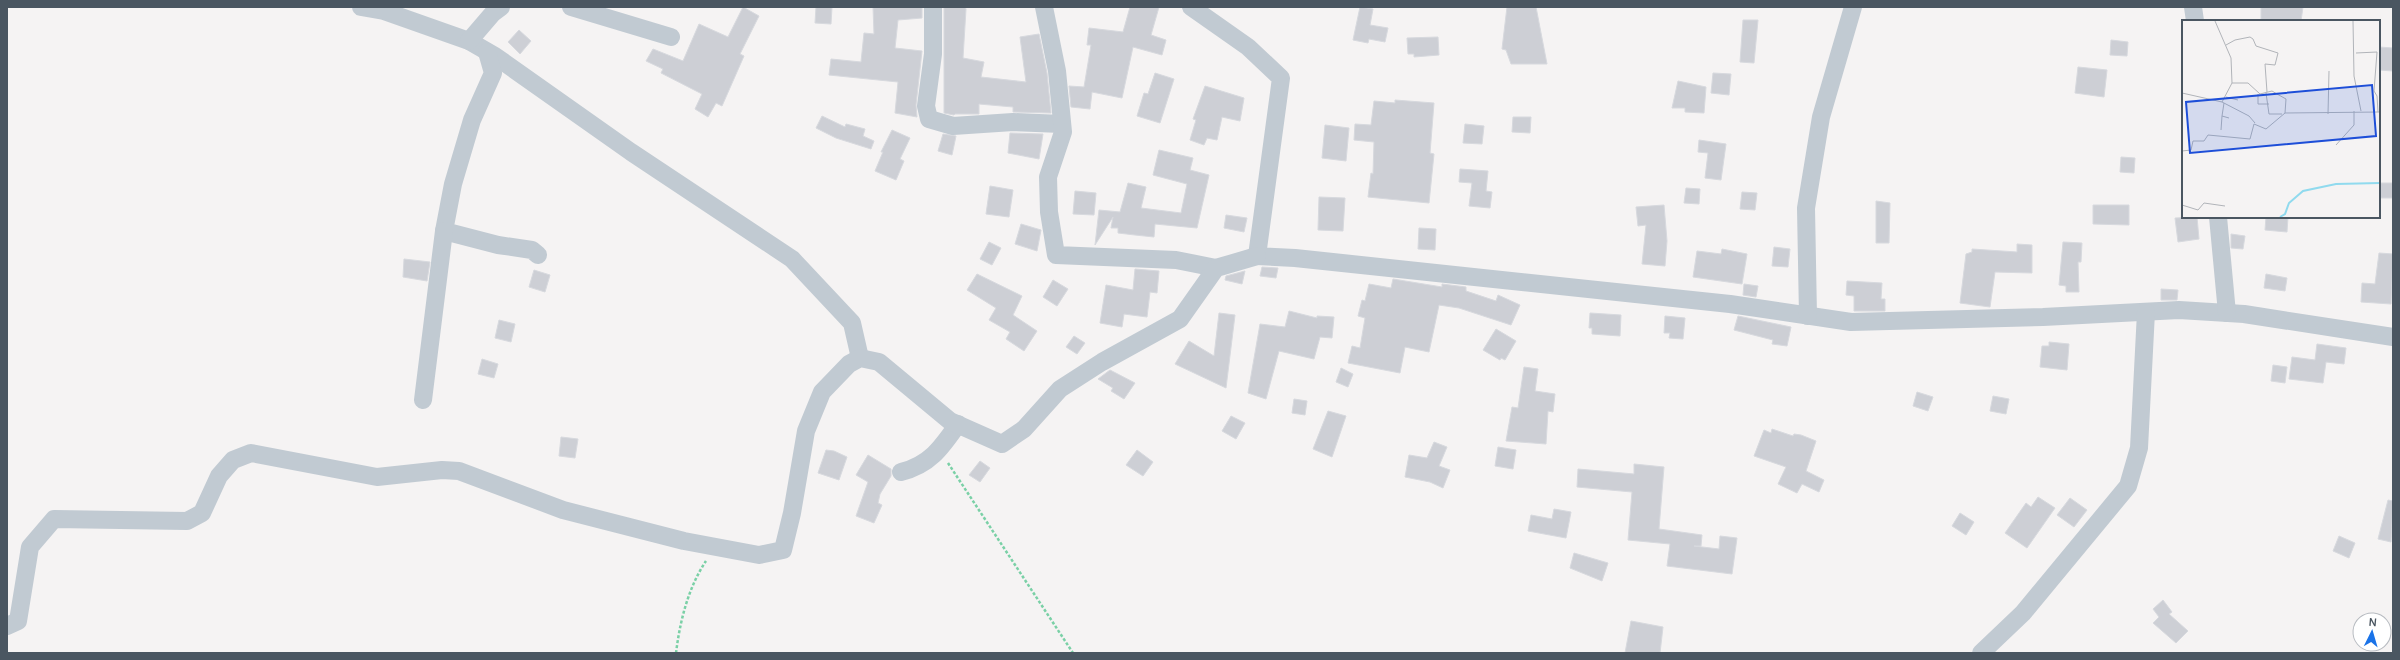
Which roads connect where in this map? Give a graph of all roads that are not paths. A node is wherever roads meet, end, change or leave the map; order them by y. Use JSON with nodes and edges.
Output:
{"nodes":[{"id":1,"x":361,"y":7,"type":"edge"},
{"id":2,"x":501,"y":7,"type":"edge"},
{"id":3,"x":571,"y":7,"type":"edge"},
{"id":4,"x":933,"y":7,"type":"edge"},
{"id":5,"x":1044,"y":7,"type":"edge"},
{"id":6,"x":1191,"y":7,"type":"edge"},
{"id":7,"x":1853,"y":7,"type":"edge"},
{"id":8,"x":2193,"y":7,"type":"edge"},
{"id":9,"x":2195,"y":20,"type":"edge"},
{"id":10,"x":671,"y":37,"type":"dead end"},
{"id":11,"x":469,"y":41,"type":"junction"},
{"id":12,"x":487,"y":52,"type":"junction"},
{"id":13,"x":1062,"y":124,"type":"junction"},
{"id":14,"x":2218,"y":218,"type":"edge"},
{"id":15,"x":444,"y":231,"type":"junction"},
{"id":16,"x":538,"y":255,"type":"dead end"},
{"id":17,"x":1257,"y":256,"type":"junction"},
{"id":18,"x":1216,"y":268,"type":"junction"},
{"id":19,"x":2146,"y":312,"type":"junction"},
{"id":20,"x":2227,"y":313,"type":"junction"},
{"id":21,"x":1808,"y":316,"type":"junction"},
{"id":22,"x":2393,"y":337,"type":"edge"},
{"id":23,"x":860,"y":358,"type":"junction"},
{"id":24,"x":423,"y":400,"type":"dead end"},
{"id":25,"x":958,"y":424,"type":"junction"},
{"id":26,"x":901,"y":472,"type":"dead end"},
{"id":27,"x":7,"y":626,"type":"edge"},
{"id":28,"x":1981,"y":653,"type":"edge"}],
"edges":[{"from":1,"to":11,"type":"street"},
{"from":2,"to":11,"type":"street"},
{"from":3,"to":10,"type":"street"},
{"from":4,"to":13,"type":"street"},
{"from":5,"to":13,"type":"street"},
{"from":6,"to":17,"type":"street"},
{"from":7,"to":21,"type":"street"},
{"from":8,"to":9,"type":"street"},
{"from":11,"to":12,"type":"street"},
{"from":12,"to":15,"type":"street"},
{"from":12,"to":23,"type":"street"},
{"from":13,"to":18,"type":"street"},
{"from":14,"to":20,"type":"street"},
{"from":15,"to":16,"type":"street"},
{"from":15,"to":24,"type":"street"},
{"from":17,"to":18,"type":"street"},
{"from":17,"to":21,"type":"street"},
{"from":18,"to":25,"type":"street"},
{"from":19,"to":20,"type":"street"},
{"from":19,"to":21,"type":"street"},
{"from":19,"to":28,"type":"street"},
{"from":20,"to":22,"type":"street"},
{"from":23,"to":25,"type":"street"},
{"from":23,"to":27,"type":"street"},
{"from":25,"to":26,"type":"street"}]}
